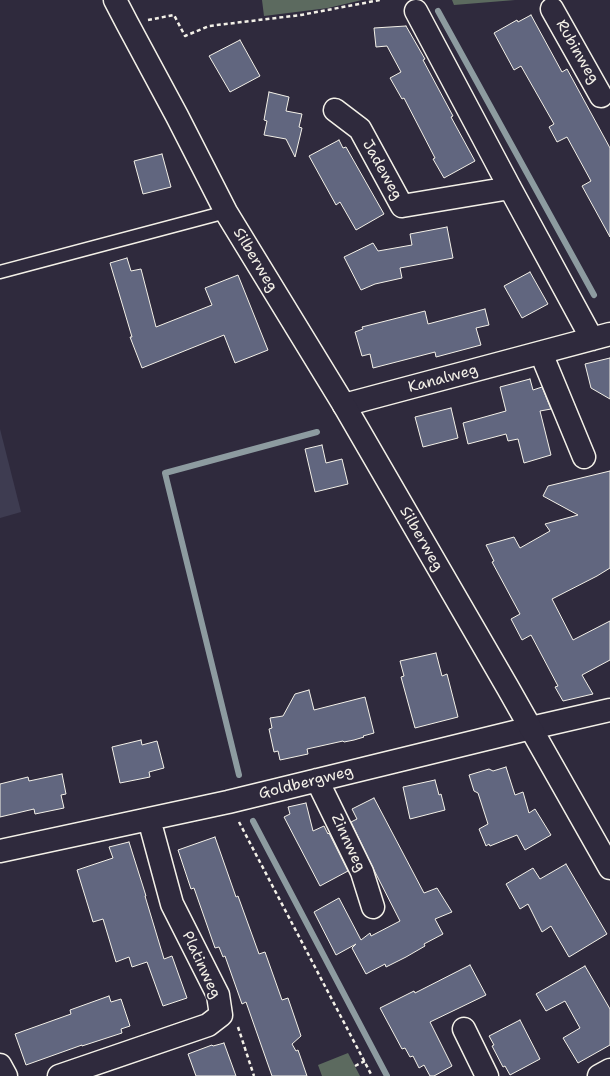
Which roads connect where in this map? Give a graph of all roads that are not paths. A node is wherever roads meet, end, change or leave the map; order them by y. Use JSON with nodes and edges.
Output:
{"nodes":[{"id":1,"x":116,"y":0,"type":"edge"},
{"id":2,"x":552,"y":9,"type":"dead end"},
{"id":3,"x":416,"y":11,"type":"dead end"},
{"id":4,"x":607,"y":98,"type":"edge"},
{"id":5,"x":335,"y":110,"type":"dead end"},
{"id":6,"x":510,"y":188,"type":"junction"},
{"id":7,"x":226,"y":212,"type":"junction"},
{"id":8,"x":0,"y":272,"type":"edge"},
{"id":9,"x":601,"y":337,"type":"edge"},
{"id":10,"x":541,"y":353,"type":"junction"},
{"id":11,"x":344,"y":405,"type":"junction"},
{"id":12,"x":584,"y":457,"type":"dead end"},
{"id":13,"x":610,"y":710,"type":"edge"},
{"id":14,"x":531,"y":728,"type":"junction"},
{"id":15,"x":317,"y":780,"type":"junction"},
{"id":16,"x":149,"y":819,"type":"junction"},
{"id":17,"x":0,"y":851,"type":"edge"},
{"id":18,"x":610,"y":868,"type":"edge"},
{"id":19,"x":373,"y":908,"type":"dead end"},
{"id":20,"x":464,"y":1029,"type":"dead end"},
{"id":21,"x":0,"y":1065,"type":"edge"},
{"id":22,"x":610,"y":1070,"type":"edge"},
{"id":23,"x":6,"y":1076,"type":"edge"},
{"id":24,"x":59,"y":1076,"type":"edge"},
{"id":25,"x":487,"y":1076,"type":"edge"},
{"id":26,"x":599,"y":1076,"type":"edge"}],
"edges":[{"from":1,"to":7,"type":"street","name":"Silberweg"},
{"from":2,"to":4,"type":"street","name":"Rubinweg"},
{"from":3,"to":6,"type":"street"},
{"from":5,"to":6,"type":"street","name":"Jadeweg"},
{"from":6,"to":9,"type":"street"},
{"from":7,"to":8,"type":"lane","name":"Silberweg"},
{"from":7,"to":11,"type":"street","name":"Silberweg"},
{"from":9,"to":10,"type":"street","name":"Kanalweg"},
{"from":10,"to":11,"type":"street","name":"Kanalweg"},
{"from":10,"to":12,"type":"street"},
{"from":11,"to":14,"type":"street","name":"Silberweg"},
{"from":13,"to":14,"type":"street","name":"Goldbergweg"},
{"from":14,"to":15,"type":"street","name":"Goldbergweg"},
{"from":14,"to":18,"type":"street","name":"Silberweg"},
{"from":15,"to":16,"type":"street","name":"Goldbergweg"},
{"from":15,"to":19,"type":"street","name":"Zinnweg"},
{"from":16,"to":17,"type":"street","name":"Goldbergweg"},
{"from":16,"to":24,"type":"street","name":"Platinweg"},
{"from":20,"to":25,"type":"street"},
{"from":21,"to":23,"type":"street"},
{"from":22,"to":26,"type":"street"}]}
